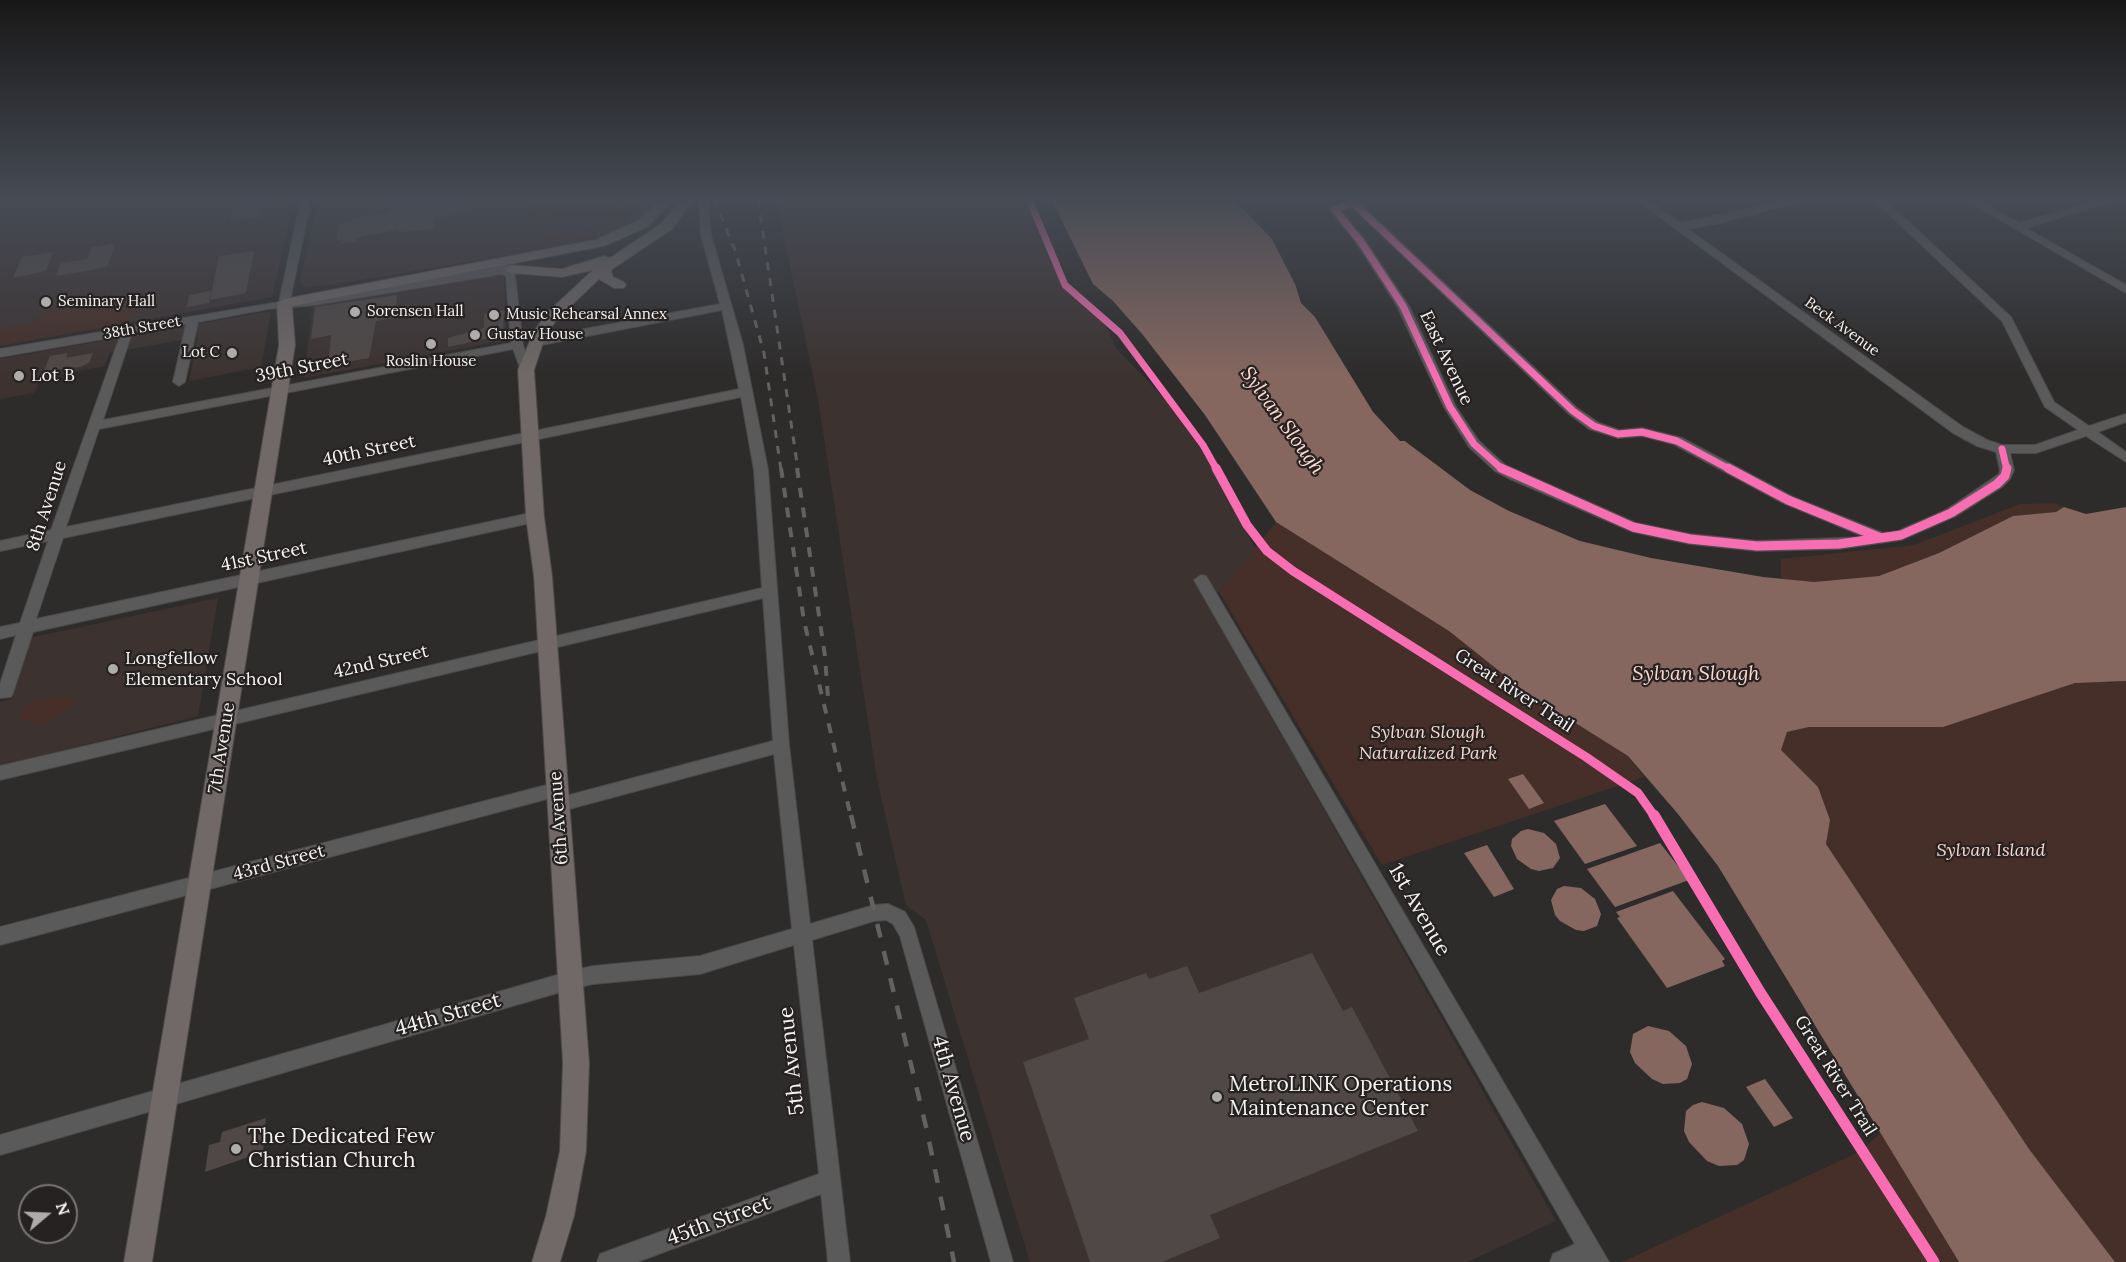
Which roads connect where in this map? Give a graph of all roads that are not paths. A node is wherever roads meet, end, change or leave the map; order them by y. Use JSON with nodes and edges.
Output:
{"nodes":[{"id":1,"x":294,"y":258,"type":"edge"},
{"id":2,"x":522,"y":258,"type":"edge"},
{"id":3,"x":607,"y":258,"type":"edge"},
{"id":4,"x":619,"y":258,"type":"edge"},
{"id":5,"x":713,"y":258,"type":"edge"},
{"id":6,"x":1371,"y":258,"type":"edge"},
{"id":7,"x":1411,"y":258,"type":"edge"},
{"id":8,"x":1721,"y":258,"type":"edge"},
{"id":9,"x":1941,"y":258,"type":"edge"},
{"id":10,"x":2071,"y":258,"type":"edge"},
{"id":11,"x":480,"y":266,"type":"junction"},
{"id":12,"x":603,"y":268,"type":"junction"},
{"id":13,"x":508,"y":269,"type":"junction"},
{"id":14,"x":619,"y":285,"type":"dead end"},
{"id":15,"x":2126,"y":290,"type":"edge"},
{"id":16,"x":284,"y":303,"type":"junction"},
{"id":17,"x":727,"y":306,"type":"junction"},
{"id":18,"x":193,"y":320,"type":"junction"},
{"id":19,"x":127,"y":331,"type":"junction"},
{"id":20,"x":536,"y":342,"type":"junction"},
{"id":21,"x":517,"y":345,"type":"junction"},
{"id":22,"x":0,"y":353,"type":"edge"},
{"id":23,"x":526,"y":370,"type":"junction"},
{"id":24,"x":179,"y":382,"type":"dead end"},
{"id":25,"x":279,"y":391,"type":"junction"},
{"id":26,"x":746,"y":392,"type":"junction"},
{"id":27,"x":2126,"y":418,"type":"edge"},
{"id":28,"x":94,"y":426,"type":"junction"},
{"id":29,"x":2088,"y":431,"type":"junction"},
{"id":30,"x":530,"y":437,"type":"junction"},
{"id":31,"x":2002,"y":449,"type":"junction"},
{"id":32,"x":2126,"y":458,"type":"edge"},
{"id":33,"x":264,"y":491,"type":"junction"},
{"id":34,"x":535,"y":517,"type":"junction"},
{"id":35,"x":57,"y":534,"type":"junction"},
{"id":36,"x":1881,"y":538,"type":"junction"},
{"id":37,"x":0,"y":546,"type":"edge"},
{"id":38,"x":249,"y":580,"type":"junction"},
{"id":39,"x":1201,"y":580,"type":"dead end"},
{"id":40,"x":771,"y":591,"type":"junction"},
{"id":41,"x":27,"y":627,"type":"junction"},
{"id":42,"x":0,"y":633,"type":"edge"},
{"id":43,"x":548,"y":643,"type":"junction"},
{"id":44,"x":5,"y":693,"type":"dead end"},
{"id":45,"x":226,"y":720,"type":"junction"},
{"id":46,"x":781,"y":745,"type":"junction"},
{"id":47,"x":0,"y":773,"type":"edge"},
{"id":48,"x":558,"y":797,"type":"junction"},
{"id":49,"x":200,"y":884,"type":"junction"},
{"id":50,"x":899,"y":918,"type":"joint"},
{"id":51,"x":0,"y":936,"type":"edge"},
{"id":52,"x":802,"y":936,"type":"junction"},
{"id":53,"x":571,"y":980,"type":"junction"},
{"id":54,"x":165,"y":1097,"type":"junction"},
{"id":55,"x":0,"y":1145,"type":"edge"},
{"id":56,"x":830,"y":1180,"type":"junction"},
{"id":57,"x":1594,"y":1255,"type":"edge"},
{"id":58,"x":138,"y":1262,"type":"edge"},
{"id":59,"x":546,"y":1262,"type":"edge"},
{"id":60,"x":608,"y":1262,"type":"edge"},
{"id":61,"x":839,"y":1262,"type":"edge"},
{"id":62,"x":1002,"y":1262,"type":"edge"},
{"id":63,"x":1561,"y":1262,"type":"edge"}],
"edges":[{"from":1,"to":16,"type":"street","name":"7th Avenue"},
{"from":2,"to":11,"type":"main road","name":"38th Street"},
{"from":3,"to":13,"type":"main road"},
{"from":4,"to":12,"type":"main road","name":"6th Avenue"},
{"from":5,"to":17,"type":"street","name":"5th Avenue"},
{"from":6,"to":36,"type":"street","name":"East Avenue"},
{"from":7,"to":36,"type":"street","name":"East Avenue"},
{"from":8,"to":31,"type":"street","name":"Beck Avenue"},
{"from":9,"to":29,"type":"street"},
{"from":10,"to":15,"type":"street"},
{"from":11,"to":13,"type":"street"},
{"from":11,"to":16,"type":"main road","name":"38th Street"},
{"from":12,"to":14,"type":"main road"},
{"from":12,"to":20,"type":"main road","name":"6th Avenue"},
{"from":13,"to":16,"type":"street","name":"38th Street"},
{"from":13,"to":21,"type":"street","name":"6th Avenue"},
{"from":16,"to":18,"type":"street","name":"38th Street"},
{"from":16,"to":25,"type":"main road","name":"7th Avenue"},
{"from":17,"to":20,"type":"street"},
{"from":17,"to":26,"type":"street","name":"5th Avenue"},
{"from":18,"to":19,"type":"street","name":"38th Street"},
{"from":18,"to":24,"type":"street"},
{"from":19,"to":22,"type":"street","name":"38th Street"},
{"from":19,"to":28,"type":"street","name":"8th Avenue"},
{"from":20,"to":23,"type":"main road","name":"6th Avenue"},
{"from":21,"to":23,"type":"street","name":"6th Avenue"},
{"from":21,"to":25,"type":"street","name":"39th Street"},
{"from":23,"to":30,"type":"main road","name":"6th Avenue"},
{"from":25,"to":28,"type":"street","name":"39th Street"},
{"from":25,"to":33,"type":"main road","name":"7th Avenue"},
{"from":26,"to":30,"type":"street","name":"40th Street"},
{"from":26,"to":40,"type":"street","name":"5th Avenue"},
{"from":27,"to":29,"type":"street"},
{"from":28,"to":35,"type":"street","name":"8th Avenue"},
{"from":29,"to":31,"type":"street"},
{"from":29,"to":32,"type":"street"},
{"from":30,"to":33,"type":"street","name":"40th Street"},
{"from":30,"to":34,"type":"main road","name":"6th Avenue"},
{"from":31,"to":36,"type":"street","name":"East Avenue"},
{"from":33,"to":35,"type":"street","name":"40th Street"},
{"from":33,"to":38,"type":"main road","name":"7th Avenue"},
{"from":34,"to":38,"type":"street","name":"41st Street"},
{"from":34,"to":43,"type":"main road","name":"6th Avenue"},
{"from":35,"to":37,"type":"street","name":"40th Street"},
{"from":35,"to":41,"type":"street","name":"8th Avenue"},
{"from":38,"to":41,"type":"street","name":"41st Street"},
{"from":38,"to":45,"type":"main road","name":"7th Avenue"},
{"from":39,"to":57,"type":"street","name":"1st Avenue"},
{"from":40,"to":43,"type":"street","name":"42nd Street"},
{"from":40,"to":46,"type":"street","name":"5th Avenue"},
{"from":41,"to":42,"type":"street","name":"41st Street"},
{"from":41,"to":44,"type":"street","name":"8th Avenue"},
{"from":43,"to":45,"type":"street","name":"42nd Street"},
{"from":43,"to":48,"type":"main road","name":"6th Avenue"},
{"from":45,"to":47,"type":"street","name":"42nd Street"},
{"from":45,"to":49,"type":"main road","name":"7th Avenue"},
{"from":46,"to":48,"type":"street","name":"43rd Street"},
{"from":46,"to":52,"type":"street","name":"5th Avenue"},
{"from":48,"to":49,"type":"street","name":"43rd Street"},
{"from":48,"to":53,"type":"main road","name":"6th Avenue"},
{"from":49,"to":51,"type":"street","name":"43rd Street"},
{"from":49,"to":54,"type":"main road","name":"7th Avenue"},
{"from":50,"to":52,"type":"street","name":"44th Street"},
{"from":50,"to":62,"type":"street","name":"4th Avenue"},
{"from":52,"to":53,"type":"street","name":"44th Street"},
{"from":52,"to":56,"type":"street","name":"5th Avenue"},
{"from":53,"to":54,"type":"street","name":"44th Street"},
{"from":53,"to":59,"type":"main road","name":"6th Avenue"},
{"from":54,"to":55,"type":"street","name":"44th Street"},
{"from":54,"to":58,"type":"main road","name":"7th Avenue"},
{"from":56,"to":60,"type":"street","name":"45th Street"},
{"from":56,"to":61,"type":"street","name":"5th Avenue"},
{"from":57,"to":63,"type":"street"}]}
